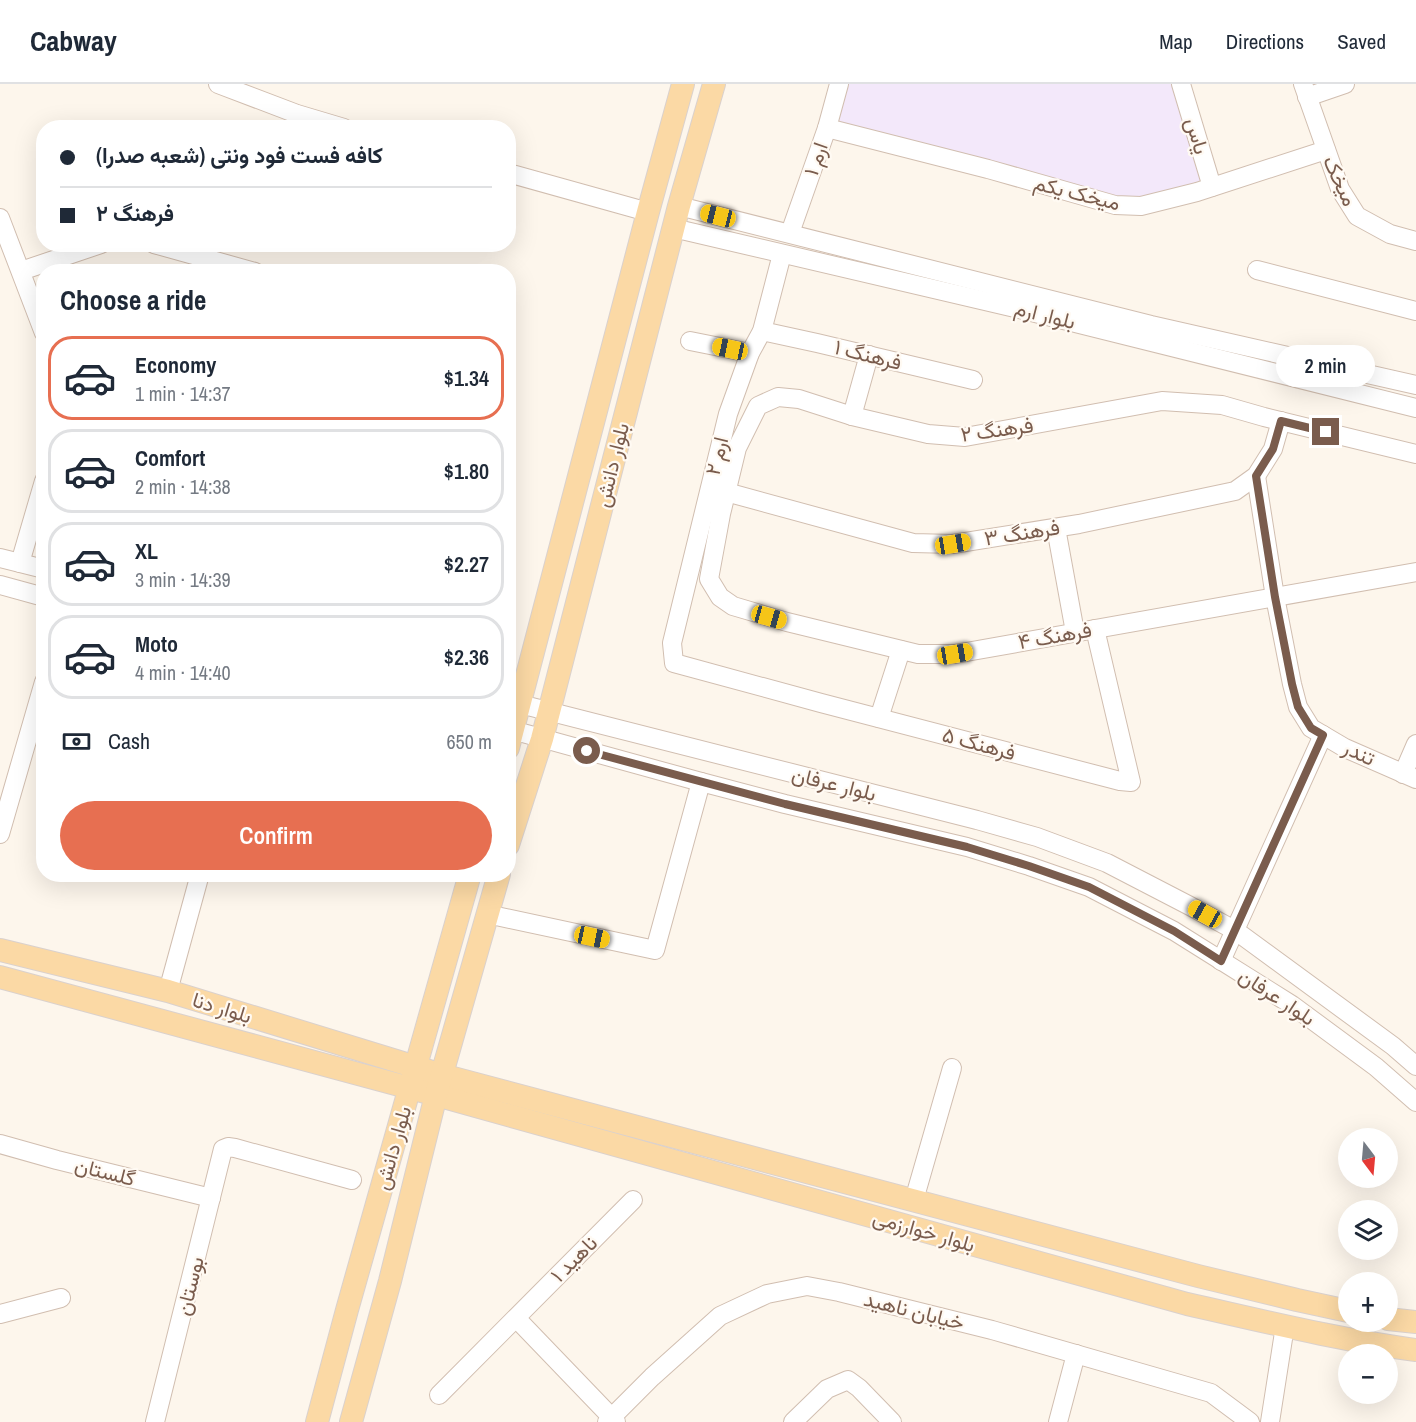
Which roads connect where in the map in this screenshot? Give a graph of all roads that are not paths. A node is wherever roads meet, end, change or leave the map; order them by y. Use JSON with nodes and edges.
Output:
{"nodes":[{"id":1,"x":218,"y":84,"type":"edge"},
{"id":2,"x":683,"y":84,"type":"edge"},
{"id":3,"x":714,"y":84,"type":"edge"},
{"id":4,"x":839,"y":84,"type":"edge"},
{"id":5,"x":1181,"y":84,"type":"edge"},
{"id":6,"x":1345,"y":84,"type":"edge"},
{"id":7,"x":1305,"y":90,"type":"edge"},
{"id":8,"x":317,"y":120,"type":"edge"},
{"id":9,"x":827,"y":128,"type":"junction"},
{"id":10,"x":1326,"y":150,"type":"junction"},
{"id":11,"x":516,"y":175,"type":"edge"},
{"id":12,"x":1212,"y":187,"type":"junction"},
{"id":13,"x":679,"y":206,"type":"junction"},
{"id":14,"x":648,"y":212,"type":"junction"},
{"id":15,"x":718,"y":216,"type":"junction"},
{"id":16,"x":0,"y":218,"type":"edge"},
{"id":17,"x":673,"y":228,"type":"junction"},
{"id":18,"x":790,"y":234,"type":"junction"},
{"id":19,"x":710,"y":237,"type":"junction"},
{"id":20,"x":1416,"y":241,"type":"edge"},
{"id":21,"x":77,"y":252,"type":"edge"},
{"id":22,"x":183,"y":252,"type":"edge"},
{"id":23,"x":782,"y":255,"type":"junction"},
{"id":24,"x":42,"y":264,"type":"edge"},
{"id":25,"x":226,"y":264,"type":"edge"},
{"id":26,"x":36,"y":266,"type":"edge"},
{"id":27,"x":1257,"y":270,"type":"dead end"},
{"id":28,"x":21,"y":271,"type":"junction"},
{"id":29,"x":36,"y":311,"type":"edge"},
{"id":30,"x":1416,"y":311,"type":"edge"},
{"id":31,"x":762,"y":331,"type":"junction"},
{"id":32,"x":690,"y":341,"type":"dead end"},
{"id":33,"x":750,"y":353,"type":"junction"},
{"id":34,"x":869,"y":355,"type":"junction"},
{"id":35,"x":1285,"y":355,"type":"junction"},
{"id":36,"x":1282,"y":375,"type":"junction"},
{"id":37,"x":973,"y":380,"type":"dead end"},
{"id":38,"x":1416,"y":385,"type":"edge"},
{"id":39,"x":1416,"y":408,"type":"edge"},
{"id":40,"x":852,"y":416,"type":"junction"},
{"id":41,"x":1281,"y":421,"type":"junction"},
{"id":42,"x":1416,"y":454,"type":"edge"},
{"id":43,"x":1256,"y":476,"type":"junction"},
{"id":44,"x":718,"y":490,"type":"junction"},
{"id":45,"x":36,"y":508,"type":"edge"},
{"id":46,"x":1056,"y":528,"type":"junction"},
{"id":47,"x":0,"y":558,"type":"edge"},
{"id":48,"x":20,"y":563,"type":"junction"},
{"id":49,"x":36,"y":564,"type":"edge"},
{"id":50,"x":1416,"y":573,"type":"edge"},
{"id":51,"x":709,"y":579,"type":"joint"},
{"id":52,"x":0,"y":585,"type":"edge"},
{"id":53,"x":36,"y":595,"type":"edge"},
{"id":54,"x":1275,"y":597,"type":"junction"},
{"id":55,"x":1095,"y":629,"type":"junction"},
{"id":56,"x":1075,"y":632,"type":"junction"},
{"id":57,"x":901,"y":650,"type":"junction"},
{"id":58,"x":674,"y":663,"type":"joint"},
{"id":59,"x":516,"y":696,"type":"edge"},
{"id":60,"x":516,"y":704,"type":"edge"},
{"id":61,"x":36,"y":710,"type":"edge"},
{"id":62,"x":549,"y":712,"type":"junction"},
{"id":63,"x":879,"y":718,"type":"junction"},
{"id":64,"x":1323,"y":735,"type":"junction"},
{"id":65,"x":516,"y":737,"type":"edge"},
{"id":66,"x":542,"y":739,"type":"junction"},
{"id":67,"x":1416,"y":744,"type":"edge"},
{"id":68,"x":1409,"y":776,"type":"edge"},
{"id":69,"x":701,"y":782,"type":"junction"},
{"id":70,"x":516,"y":820,"type":"edge"},
{"id":71,"x":0,"y":834,"type":"edge"},
{"id":72,"x":198,"y":882,"type":"edge"},
{"id":73,"x":468,"y":882,"type":"edge"},
{"id":74,"x":497,"y":882,"type":"edge"},
{"id":75,"x":487,"y":914,"type":"junction"},
{"id":76,"x":1236,"y":931,"type":"junction"},
{"id":77,"x":0,"y":950,"type":"edge"},
{"id":78,"x":1221,"y":961,"type":"junction"},
{"id":79,"x":0,"y":977,"type":"edge"},
{"id":80,"x":168,"y":992,"type":"junction"},
{"id":81,"x":1416,"y":1066,"type":"edge"},
{"id":82,"x":417,"y":1067,"type":"junction"},
{"id":83,"x":952,"y":1068,"type":"dead end"},
{"id":84,"x":439,"y":1085,"type":"junction"},
{"id":85,"x":410,"y":1089,"type":"junction"},
{"id":86,"x":1416,"y":1102,"type":"edge"},
{"id":87,"x":0,"y":1144,"type":"edge"},
{"id":88,"x":352,"y":1180,"type":"dead end"},
{"id":89,"x":211,"y":1198,"type":"junction"},
{"id":90,"x":633,"y":1200,"type":"dead end"},
{"id":91,"x":914,"y":1200,"type":"junction"},
{"id":92,"x":61,"y":1298,"type":"dead end"},
{"id":93,"x":1338,"y":1309,"type":"edge"},
{"id":94,"x":0,"y":1314,"type":"edge"},
{"id":95,"x":516,"y":1318,"type":"junction"},
{"id":96,"x":1398,"y":1320,"type":"edge"},
{"id":97,"x":1416,"y":1323,"type":"edge"},
{"id":98,"x":1285,"y":1326,"type":"junction"},
{"id":99,"x":1416,"y":1350,"type":"edge"},
{"id":100,"x":1076,"y":1354,"type":"junction"},
{"id":101,"x":439,"y":1395,"type":"dead end"},
{"id":102,"x":612,"y":1420,"type":"edge"},
{"id":103,"x":155,"y":1422,"type":"edge"},
{"id":104,"x":316,"y":1422,"type":"edge"},
{"id":105,"x":351,"y":1422,"type":"edge"},
{"id":106,"x":793,"y":1422,"type":"edge"},
{"id":107,"x":892,"y":1422,"type":"edge"},
{"id":108,"x":1058,"y":1422,"type":"edge"},
{"id":109,"x":1250,"y":1422,"type":"edge"},
{"id":110,"x":1270,"y":1422,"type":"edge"}],
"edges":[{"from":1,"to":8,"type":"street"},
{"from":2,"to":14,"type":"main road","name":"بلوار دانش"},
{"from":3,"to":13,"type":"main road","name":"بلوار دانش"},
{"from":4,"to":9,"type":"street","name":"ارم ۱"},
{"from":5,"to":12,"type":"street","name":"یاس"},
{"from":6,"to":7,"type":"street"},
{"from":7,"to":10,"type":"street","name":"میخک"},
{"from":9,"to":12,"type":"street","name":"میخک یکم"},
{"from":9,"to":18,"type":"street","name":"ارم ۱"},
{"from":10,"to":12,"type":"street","name":"میخک یکم"},
{"from":10,"to":20,"type":"street","name":"میخک"},
{"from":11,"to":14,"type":"street"},
{"from":13,"to":15,"type":"street","name":"بلوار ارم"},
{"from":13,"to":17,"type":"main road","name":"بلوار دانش"},
{"from":14,"to":59,"type":"main road","name":"بلوار دانش"},
{"from":15,"to":18,"type":"street","name":"بلوار ارم"},
{"from":15,"to":19,"type":"street"},
{"from":16,"to":28,"type":"street"},
{"from":17,"to":19,"type":"street","name":"بلوار ارم"},
{"from":17,"to":62,"type":"main road","name":"بلوار دانش"},
{"from":18,"to":35,"type":"street","name":"بلوار ارم"},
{"from":19,"to":23,"type":"street","name":"بلوار ارم"},
{"from":21,"to":24,"type":"street"},
{"from":22,"to":25,"type":"street"},
{"from":23,"to":31,"type":"street","name":"ارم ۲"},
{"from":23,"to":36,"type":"street","name":"بلوار ارم"},
{"from":26,"to":28,"type":"street"},
{"from":27,"to":30,"type":"street"},
{"from":28,"to":29,"type":"street"},
{"from":31,"to":33,"type":"street","name":"ارم ۲"},
{"from":31,"to":34,"type":"street","name":"فرهنگ ۱"},
{"from":32,"to":33,"type":"street"},
{"from":33,"to":44,"type":"street","name":"ارم ۲"},
{"from":34,"to":37,"type":"street","name":"فرهنگ ۱"},
{"from":34,"to":40,"type":"street"},
{"from":35,"to":36,"type":"street"},
{"from":35,"to":38,"type":"street","name":"بلوار ارم"},
{"from":36,"to":39,"type":"street","name":"بلوار ارم"},
{"from":40,"to":41,"type":"street","name":"فرهنگ ۲"},
{"from":40,"to":44,"type":"street","name":"فرهنگ ۲"},
{"from":41,"to":42,"type":"street","name":"فرهنگ ۲"},
{"from":41,"to":43,"type":"street","name":"فرهنگ ۳"},
{"from":43,"to":46,"type":"street","name":"فرهنگ ۳"},
{"from":43,"to":54,"type":"street","name":"تندر"},
{"from":44,"to":46,"type":"street","name":"فرهنگ ۳"},
{"from":44,"to":51,"type":"street","name":"فرهنگ ۲"},
{"from":44,"to":58,"type":"street","name":"ارم ۲"},
{"from":45,"to":48,"type":"street"},
{"from":46,"to":56,"type":"street"},
{"from":47,"to":48,"type":"street"},
{"from":48,"to":49,"type":"street"},
{"from":50,"to":54,"type":"street","name":"فرهنگ ۴"},
{"from":51,"to":57,"type":"street","name":"فرهنگ ۴"},
{"from":52,"to":53,"type":"street"},
{"from":54,"to":55,"type":"street","name":"فرهنگ ۴"},
{"from":54,"to":64,"type":"street","name":"تندر"},
{"from":55,"to":56,"type":"street","name":"فرهنگ ۴"},
{"from":55,"to":63,"type":"street","name":"فرهنگ ۵"},
{"from":56,"to":57,"type":"street","name":"فرهنگ ۴"},
{"from":57,"to":63,"type":"street"},
{"from":58,"to":63,"type":"street","name":"فرهنگ ۵"},
{"from":60,"to":62,"type":"street","name":"بلوار عرفان"},
{"from":61,"to":71,"type":"street"},
{"from":62,"to":66,"type":"main road","name":"بلوار دانش"},
{"from":62,"to":76,"type":"street","name":"بلوار عرفان"},
{"from":64,"to":68,"type":"street","name":"تندر"},
{"from":64,"to":76,"type":"street"},
{"from":65,"to":66,"type":"street","name":"بلوار عرفان"},
{"from":66,"to":69,"type":"street","name":"بلوار عرفان"},
{"from":66,"to":70,"type":"main road","name":"بلوار دانش"},
{"from":67,"to":68,"type":"street"},
{"from":69,"to":75,"type":"street"},
{"from":69,"to":78,"type":"street","name":"بلوار عرفان"},
{"from":72,"to":80,"type":"street"},
{"from":73,"to":82,"type":"main road","name":"بلوار دانش"},
{"from":74,"to":75,"type":"main road","name":"بلوار دانش"},
{"from":75,"to":84,"type":"main road","name":"بلوار دانش"},
{"from":76,"to":78,"type":"street"},
{"from":76,"to":81,"type":"street","name":"بلوار عرفان"},
{"from":77,"to":80,"type":"main road","name":"بلوار دنا"},
{"from":78,"to":86,"type":"street","name":"بلوار عرفان"},
{"from":79,"to":85,"type":"main road","name":"بلوار دنا"},
{"from":80,"to":82,"type":"main road","name":"بلوار دنا"},
{"from":82,"to":84,"type":"main road","name":"بلوار دنا"},
{"from":82,"to":85,"type":"main road","name":"بلوار دانش"},
{"from":83,"to":91,"type":"street"},
{"from":84,"to":85,"type":"main road","name":"بلوار دنا"},
{"from":84,"to":91,"type":"main road","name":"بلوار خوارزمی"},
{"from":84,"to":98,"type":"main road","name":"بلوار خوارزمی"},
{"from":84,"to":105,"type":"main road","name":"بلوار دانش"},
{"from":85,"to":104,"type":"main road","name":"بلوار دانش"},
{"from":87,"to":89,"type":"street","name":"گلستان"},
{"from":88,"to":89,"type":"street","name":"بوستان"},
{"from":89,"to":103,"type":"street","name":"بوستان"},
{"from":90,"to":95,"type":"street","name":"ناهید ۱"},
{"from":91,"to":93,"type":"main road","name":"بلوار خوارزمی"},
{"from":92,"to":94,"type":"street"},
{"from":95,"to":101,"type":"street","name":"ناهید ۱"},
{"from":95,"to":102,"type":"street"},
{"from":96,"to":97,"type":"main road"},
{"from":98,"to":99,"type":"main road","name":"بلوار خوارزمی"},
{"from":98,"to":110,"type":"street"},
{"from":100,"to":102,"type":"street","name":"خیابان ناهید"},
{"from":100,"to":108,"type":"street"},
{"from":100,"to":109,"type":"street","name":"خیابان ناهید"},
{"from":106,"to":107,"type":"street"}]}
